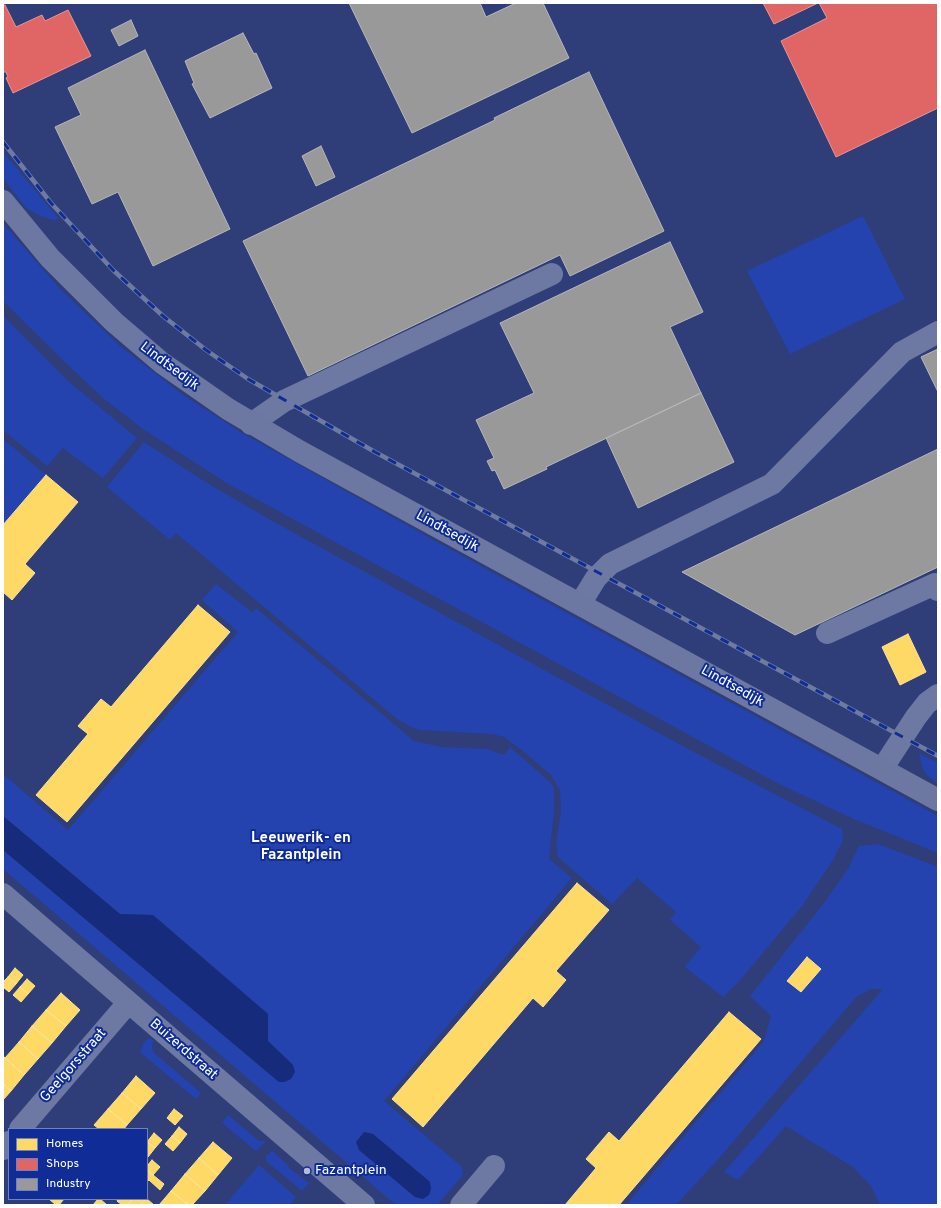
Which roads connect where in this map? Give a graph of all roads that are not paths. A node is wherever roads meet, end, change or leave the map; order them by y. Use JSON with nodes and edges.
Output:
{"nodes":[{"id":1,"x":3,"y":201,"type":"edge"},
{"id":2,"x":552,"y":274,"type":"dead end"},
{"id":3,"x":938,"y":332,"type":"edge"},
{"id":4,"x":251,"y":424,"type":"junction"},
{"id":5,"x":938,"y":590,"type":"edge"},
{"id":6,"x":580,"y":604,"type":"junction"},
{"id":7,"x":827,"y":633,"type":"dead end"},
{"id":8,"x":938,"y":695,"type":"edge"},
{"id":9,"x":882,"y":769,"type":"junction"},
{"id":10,"x":938,"y":800,"type":"edge"},
{"id":11,"x":3,"y":894,"type":"edge"},
{"id":12,"x":128,"y":1003,"type":"junction"},
{"id":13,"x":21,"y":1128,"type":"edge"},
{"id":14,"x":494,"y":1166,"type":"dead end"},
{"id":15,"x":364,"y":1205,"type":"edge"},
{"id":16,"x":461,"y":1205,"type":"edge"}],
"edges":[{"from":1,"to":4,"type":"main road","name":"Lindtsedijk"},
{"from":2,"to":4,"type":"street"},
{"from":3,"to":6,"type":"street"},
{"from":4,"to":6,"type":"main road","name":"Lindtsedijk"},
{"from":5,"to":7,"type":"street"},
{"from":6,"to":9,"type":"main road","name":"Lindtsedijk"},
{"from":8,"to":9,"type":"street"},
{"from":9,"to":10,"type":"main road","name":"Lindtsedijk"},
{"from":11,"to":12,"type":"street","name":"Buizerdstraat"},
{"from":12,"to":13,"type":"street","name":"Geelgorsstraat"},
{"from":12,"to":15,"type":"street","name":"Buizerdstraat"},
{"from":14,"to":16,"type":"street"}]}
